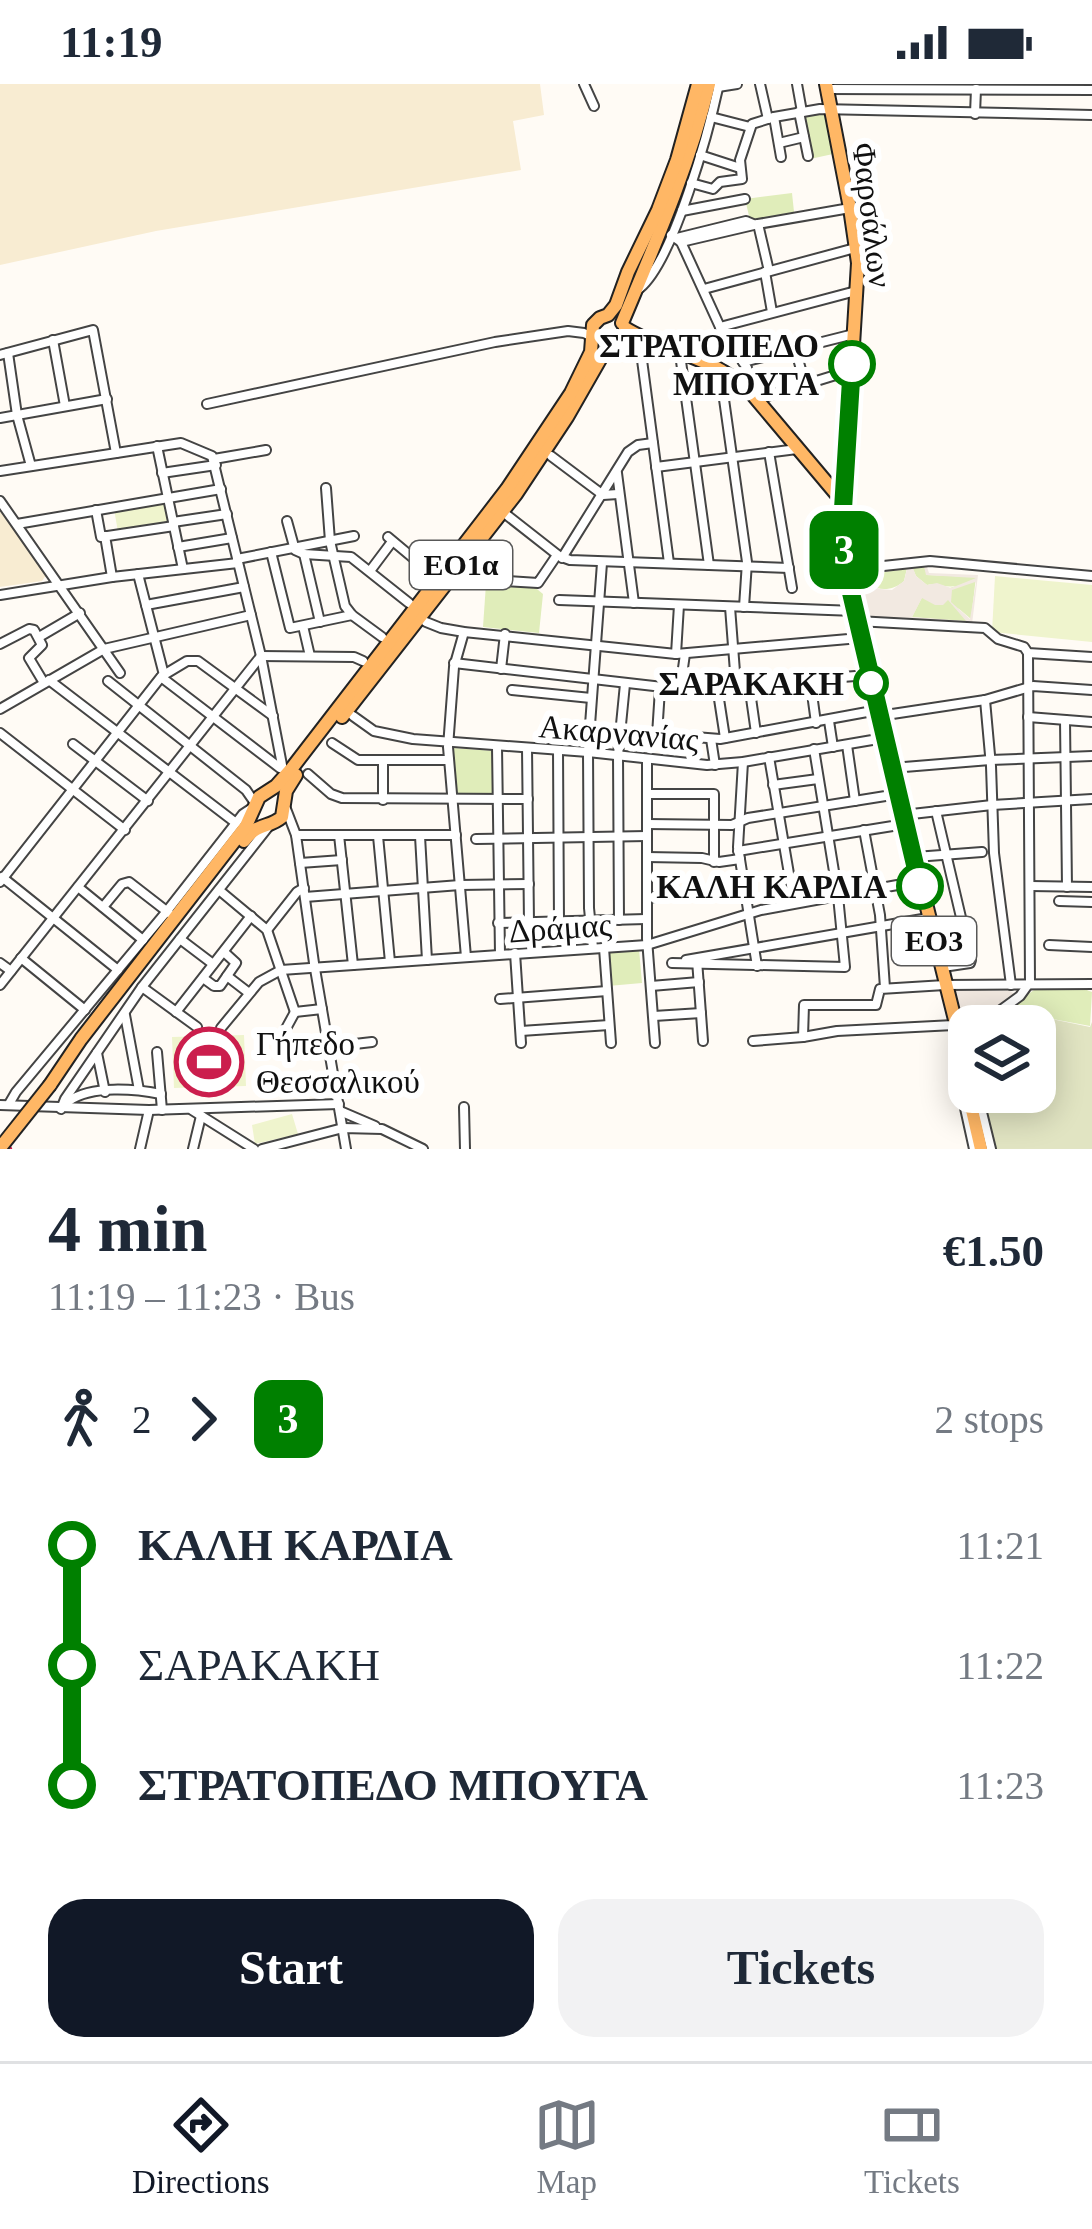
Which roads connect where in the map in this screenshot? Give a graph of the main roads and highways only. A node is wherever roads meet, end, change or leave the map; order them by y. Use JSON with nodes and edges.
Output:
{"nodes":[{"id":1,"x":695,"y":84,"type":"edge"},
{"id":2,"x":715,"y":85,"type":"edge"},
{"id":3,"x":826,"y":86,"type":"edge"},
{"id":4,"x":608,"y":315,"type":"junction"},
{"id":5,"x":624,"y":325,"type":"junction"},
{"id":6,"x":589,"y":334,"type":"junction"},
{"id":7,"x":655,"y":344,"type":"junction"},
{"id":8,"x":615,"y":346,"type":"junction"},
{"id":9,"x":845,"y":467,"type":"junction"},
{"id":10,"x":820,"y":477,"type":"junction"},
{"id":11,"x":843,"y":502,"type":"junction"},
{"id":12,"x":259,"y":801,"type":"junction"},
{"id":13,"x":285,"y":804,"type":"junction"},
{"id":14,"x":271,"y":822,"type":"junction"},
{"id":15,"x":951,"y":1005,"type":"edge"},
{"id":16,"x":66,"y":1063,"type":"junction"},
{"id":17,"x":976,"y":1113,"type":"edge"},
{"id":18,"x":978,"y":1113,"type":"edge"},
{"id":19,"x":0,"y":1148,"type":"edge"},
{"id":20,"x":983,"y":1149,"type":"edge"}],
"edges":[{"from":1,"to":4,"type":"main road"},
{"from":2,"to":5,"type":"main road","number":"ΕΟ1α"},
{"from":3,"to":9,"type":"main road","name":"Φαρσάλων","number":"ΕΟ3"},
{"from":4,"to":5,"type":"main road"},
{"from":4,"to":6,"type":"main road"},
{"from":5,"to":7,"type":"main road"},
{"from":5,"to":8,"type":"main road","number":"ΕΟ1α"},
{"from":6,"to":8,"type":"main road"},
{"from":6,"to":12,"type":"main road","number":"ΕΟ1α"},
{"from":7,"to":8,"type":"main road"},
{"from":7,"to":10,"type":"main road"},
{"from":8,"to":13,"type":"main road","number":"ΕΟ1α"},
{"from":9,"to":10,"type":"main road"},
{"from":9,"to":11,"type":"main road","name":"Φαρσάλων","number":"ΕΟ3"},
{"from":10,"to":11,"type":"main road"},
{"from":11,"to":15,"type":"main road","name":"Φαρσάλων","number":"ΕΟ3"},
{"from":12,"to":13,"type":"main road"},
{"from":12,"to":14,"type":"main road"},
{"from":12,"to":16,"type":"main road","number":"ΕΟ1α"},
{"from":13,"to":14,"type":"main road","number":"ΕΟ1α"},
{"from":14,"to":16,"type":"main road","number":"ΕΟ1α"},
{"from":16,"to":19,"type":"main road","number":"ΕΟ1α","bridge":true},
{"from":17,"to":20,"type":"main road","name":"Φαρσάλων","number":"ΕΟ3"},
{"from":18,"to":20,"type":"main road","name":"Φαρσάλων","number":"ΕΟ3"}]}
